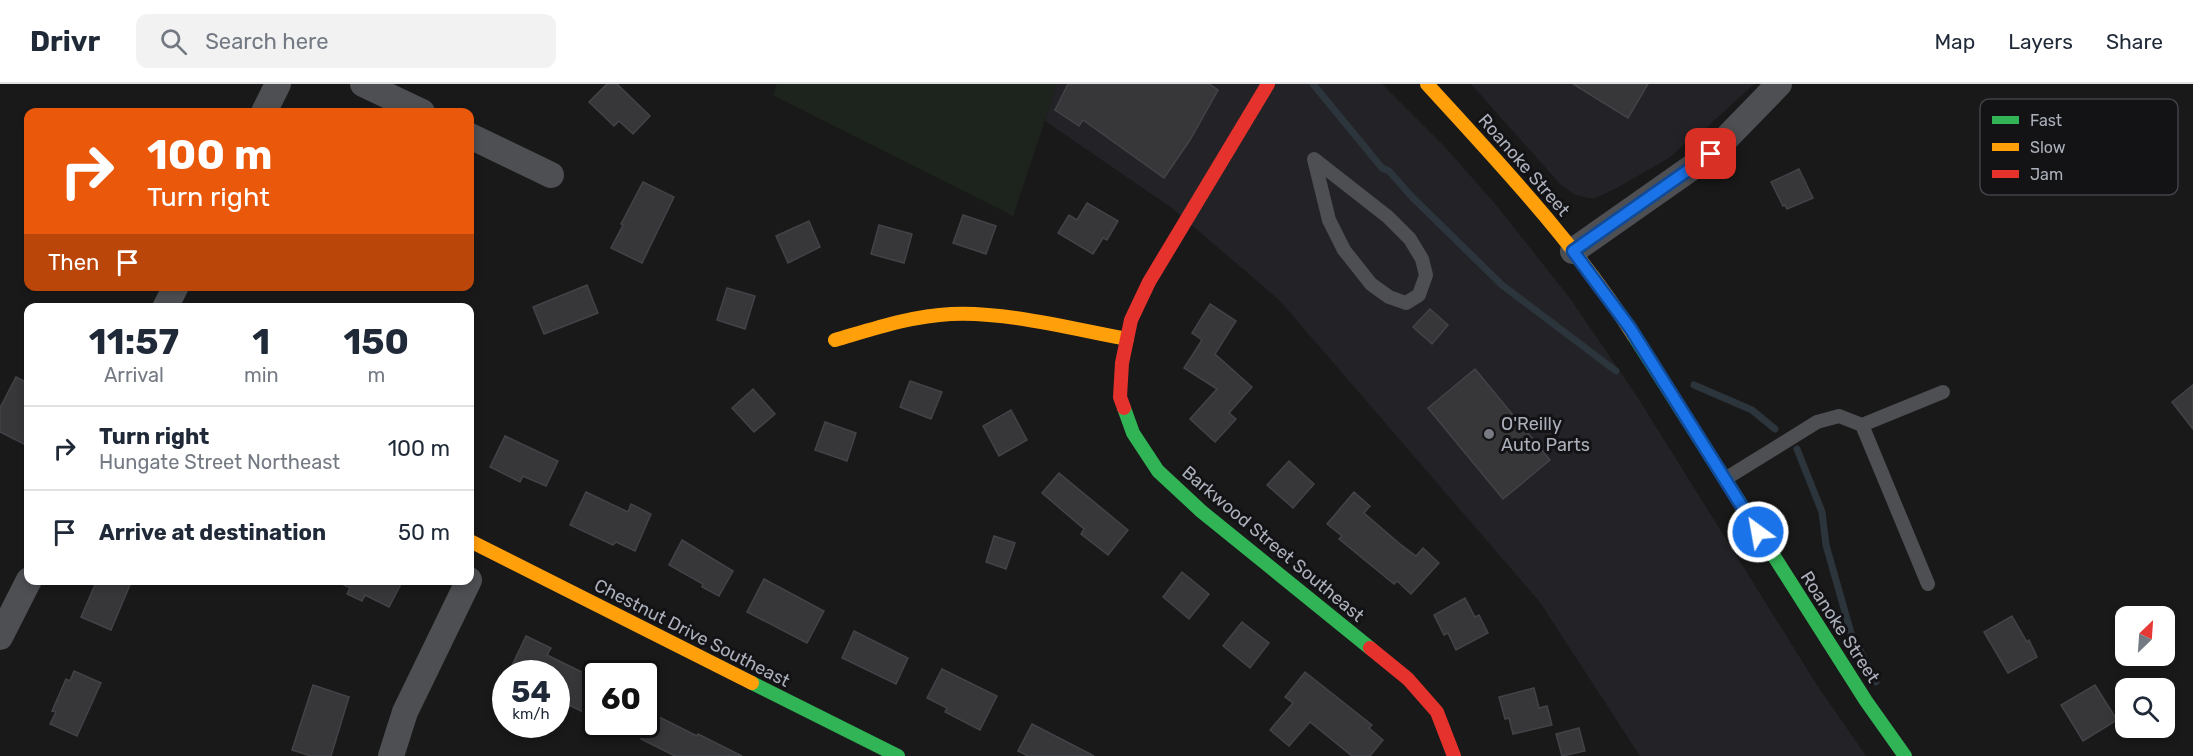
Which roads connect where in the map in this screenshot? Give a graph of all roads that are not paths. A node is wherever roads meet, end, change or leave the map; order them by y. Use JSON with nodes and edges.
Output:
{"nodes":[{"id":1,"x":278,"y":84,"type":"edge"},
{"id":2,"x":363,"y":84,"type":"edge"},
{"id":3,"x":1268,"y":84,"type":"edge"},
{"id":4,"x":1427,"y":84,"type":"edge"},
{"id":5,"x":1779,"y":84,"type":"edge"},
{"id":6,"x":266,"y":108,"type":"edge"},
{"id":7,"x":414,"y":108,"type":"edge"},
{"id":8,"x":474,"y":137,"type":"edge"},
{"id":9,"x":1314,"y":159,"type":"joint"},
{"id":10,"x":551,"y":175,"type":"dead end"},
{"id":11,"x":1573,"y":251,"type":"junction"},
{"id":12,"x":1127,"y":339,"type":"junction"},
{"id":13,"x":835,"y":340,"type":"dead end"},
{"id":14,"x":1943,"y":392,"type":"dead end"},
{"id":15,"x":1862,"y":424,"type":"junction"},
{"id":16,"x":1725,"y":479,"type":"junction"},
{"id":17,"x":477,"y":545,"type":"edge"},
{"id":18,"x":1928,"y":584,"type":"dead end"},
{"id":19,"x":26,"y":585,"type":"edge"},
{"id":20,"x":467,"y":585,"type":"edge"},
{"id":21,"x":0,"y":637,"type":"edge"},
{"id":22,"x":390,"y":756,"type":"edge"},
{"id":23,"x":898,"y":756,"type":"edge"},
{"id":24,"x":1454,"y":756,"type":"edge"},
{"id":25,"x":1905,"y":756,"type":"edge"}],
"edges":[{"from":1,"to":6,"type":"street"},
{"from":2,"to":7,"type":"street"},
{"from":3,"to":12,"type":"street","name":"Barkwood Street Southeast"},
{"from":4,"to":11,"type":"street","name":"Roanoke Street"},
{"from":5,"to":11,"type":"street"},
{"from":8,"to":10,"type":"street"},
{"from":9,"to":9,"type":"lane"},
{"from":11,"to":16,"type":"street","name":"Roanoke Street"},
{"from":12,"to":13,"type":"street"},
{"from":12,"to":24,"type":"street","name":"Barkwood Street Southeast"},
{"from":14,"to":15,"type":"lane"},
{"from":15,"to":16,"type":"lane"},
{"from":15,"to":18,"type":"lane"},
{"from":16,"to":25,"type":"street","name":"Roanoke Street"},
{"from":17,"to":23,"type":"street","name":"Chestnut Drive Southeast"},
{"from":19,"to":21,"type":"street"},
{"from":20,"to":22,"type":"street"}]}
